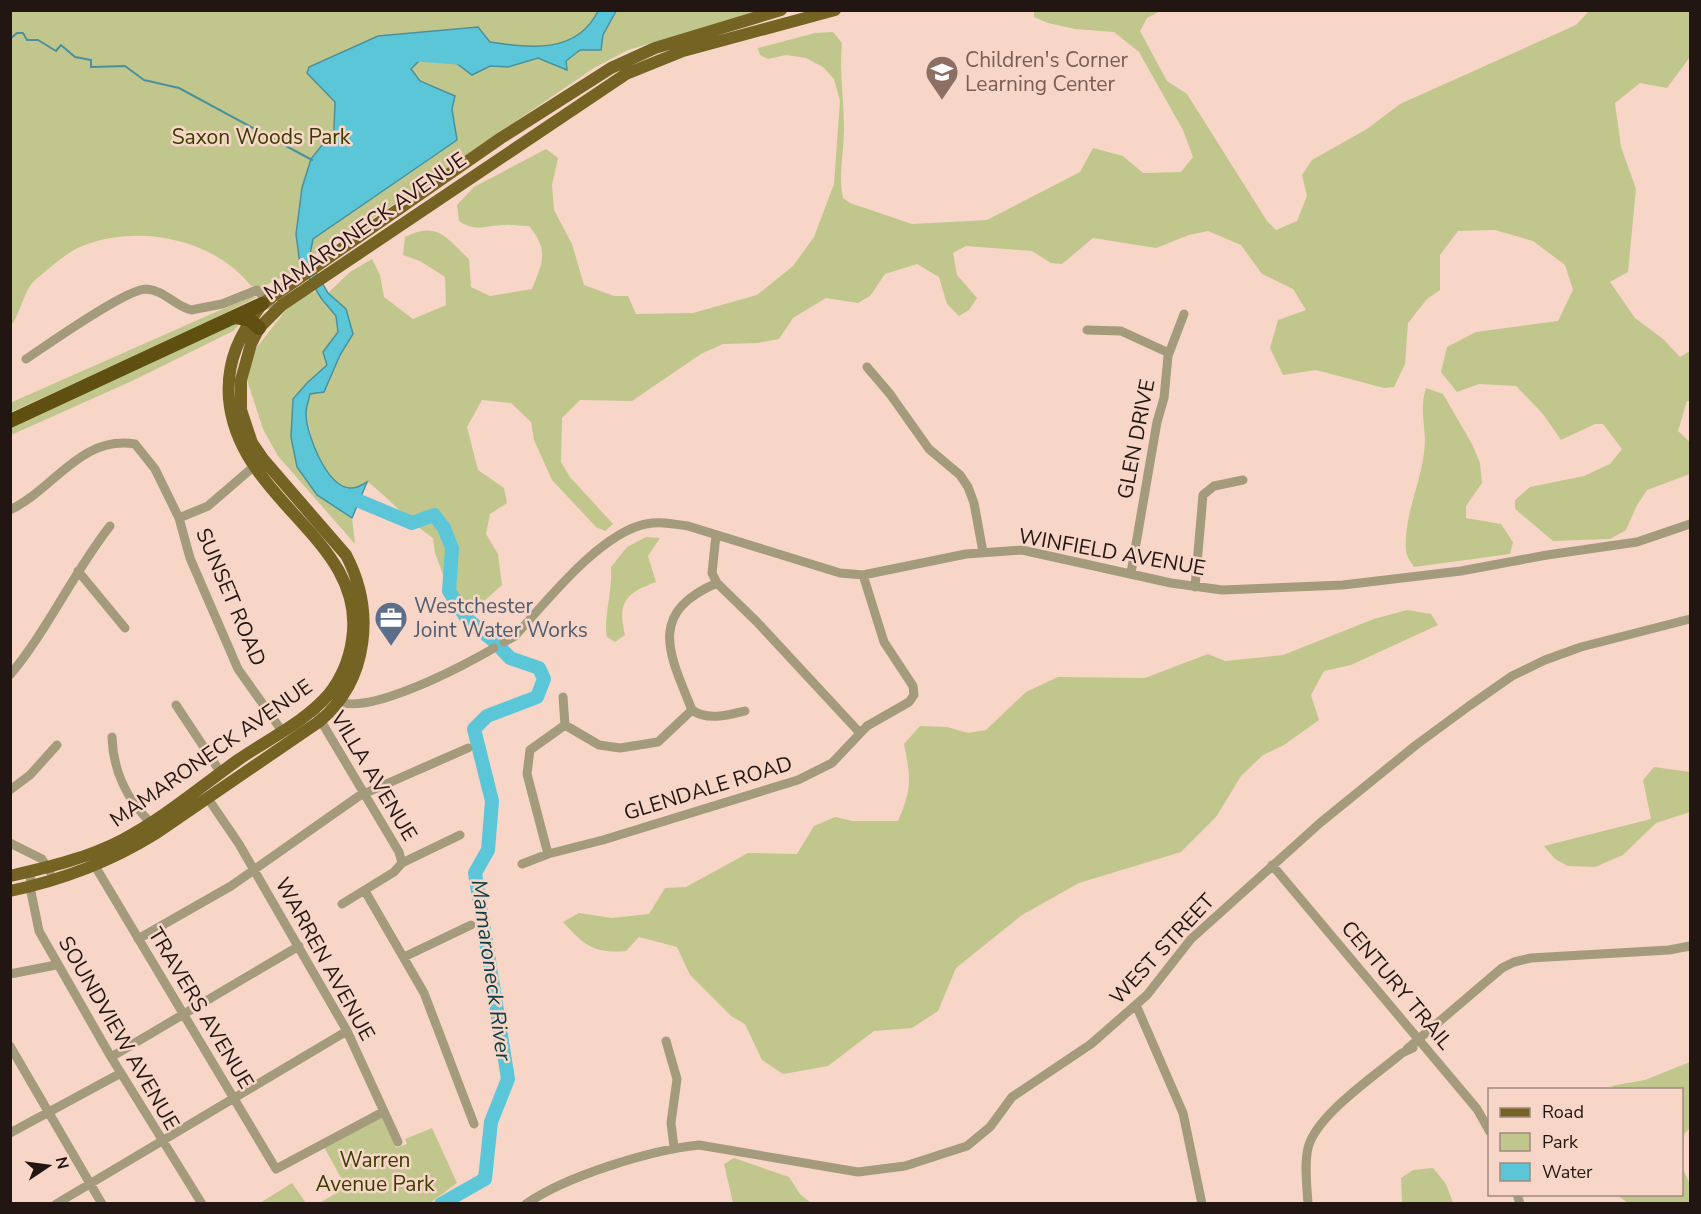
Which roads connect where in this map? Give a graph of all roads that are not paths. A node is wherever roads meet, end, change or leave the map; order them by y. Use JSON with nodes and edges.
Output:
{"nodes":[{"id":1,"x":781,"y":10,"type":"edge"},
{"id":2,"x":835,"y":10,"type":"edge"},
{"id":3,"x":569,"y":94,"type":"junction"},
{"id":4,"x":577,"y":105,"type":"junction"},
{"id":5,"x":321,"y":269,"type":"junction"},
{"id":6,"x":265,"y":301,"type":"junction"},
{"id":7,"x":276,"y":310,"type":"junction"},
{"id":8,"x":1184,"y":314,"type":"dead end"},
{"id":9,"x":235,"y":317,"type":"junction"},
{"id":10,"x":254,"y":324,"type":"junction"},
{"id":11,"x":1087,"y":330,"type":"dead end"},
{"id":12,"x":1169,"y":353,"type":"junction"},
{"id":13,"x":26,"y":359,"type":"dead end"},
{"id":14,"x":867,"y":367,"type":"dead end"},
{"id":15,"x":10,"y":421,"type":"edge"},
{"id":16,"x":258,"y":463,"type":"junction"},
{"id":17,"x":1243,"y":480,"type":"dead end"},
{"id":18,"x":14,"y":508,"type":"edge"},
{"id":19,"x":10,"y":518,"type":"edge"},
{"id":20,"x":179,"y":518,"type":"junction"},
{"id":21,"x":1690,"y":524,"type":"edge"},
{"id":22,"x":110,"y":526,"type":"dead end"},
{"id":23,"x":716,"y":535,"type":"junction"},
{"id":24,"x":983,"y":552,"type":"junction"},
{"id":25,"x":78,"y":572,"type":"junction"},
{"id":26,"x":1131,"y":573,"type":"junction"},
{"id":27,"x":863,"y":575,"type":"junction"},
{"id":28,"x":717,"y":584,"type":"junction"},
{"id":29,"x":1195,"y":587,"type":"junction"},
{"id":30,"x":1690,"y":620,"type":"edge"},
{"id":31,"x":125,"y":628,"type":"dead end"},
{"id":32,"x":504,"y":642,"type":"dead end"},
{"id":33,"x":494,"y":648,"type":"dead end"},
{"id":34,"x":10,"y":675,"type":"edge"},
{"id":35,"x":329,"y":693,"type":"junction"},
{"id":36,"x":563,"y":697,"type":"dead end"},
{"id":37,"x":339,"y":702,"type":"junction"},
{"id":38,"x":176,"y":705,"type":"dead end"},
{"id":39,"x":313,"y":709,"type":"junction"},
{"id":40,"x":693,"y":711,"type":"junction"},
{"id":41,"x":745,"y":711,"type":"dead end"},
{"id":42,"x":320,"y":721,"type":"junction"},
{"id":43,"x":565,"y":725,"type":"junction"},
{"id":44,"x":282,"y":730,"type":"junction"},
{"id":45,"x":861,"y":733,"type":"junction"},
{"id":46,"x":112,"y":737,"type":"dead end"},
{"id":47,"x":57,"y":745,"type":"dead end"},
{"id":48,"x":468,"y":748,"type":"dead end"},
{"id":49,"x":221,"y":773,"type":"junction"},
{"id":50,"x":10,"y":790,"type":"edge"},
{"id":51,"x":365,"y":794,"type":"junction"},
{"id":52,"x":209,"y":800,"type":"junction"},
{"id":53,"x":151,"y":823,"type":"junction"},
{"id":54,"x":460,"y":835,"type":"dead end"},
{"id":55,"x":10,"y":843,"type":"edge"},
{"id":56,"x":548,"y":854,"type":"junction"},
{"id":57,"x":402,"y":863,"type":"junction"},
{"id":58,"x":522,"y":864,"type":"dead end"},
{"id":59,"x":1272,"y":865,"type":"junction"},
{"id":60,"x":95,"y":866,"type":"junction"},
{"id":61,"x":49,"y":867,"type":"junction"},
{"id":62,"x":254,"y":870,"type":"junction"},
{"id":63,"x":32,"y":871,"type":"junction"},
{"id":64,"x":10,"y":876,"type":"edge"},
{"id":65,"x":51,"y":880,"type":"junction"},
{"id":66,"x":30,"y":886,"type":"junction"},
{"id":67,"x":10,"y":891,"type":"edge"},
{"id":68,"x":365,"y":891,"type":"junction"},
{"id":69,"x":342,"y":904,"type":"dead end"},
{"id":70,"x":471,"y":925,"type":"dead end"},
{"id":71,"x":138,"y":939,"type":"junction"},
{"id":72,"x":299,"y":946,"type":"junction"},
{"id":73,"x":1690,"y":946,"type":"edge"},
{"id":74,"x":404,"y":957,"type":"junction"},
{"id":75,"x":57,"y":965,"type":"junction"},
{"id":76,"x":10,"y":974,"type":"edge"},
{"id":77,"x":1136,"y":1005,"type":"junction"},
{"id":78,"x":183,"y":1015,"type":"junction"},
{"id":79,"x":347,"y":1031,"type":"junction"},
{"id":80,"x":666,"y":1041,"type":"dead end"},
{"id":81,"x":1422,"y":1042,"type":"junction"},
{"id":82,"x":10,"y":1046,"type":"edge"},
{"id":83,"x":111,"y":1057,"type":"junction"},
{"id":84,"x":121,"y":1073,"type":"junction"},
{"id":85,"x":234,"y":1098,"type":"junction"},
{"id":86,"x":49,"y":1112,"type":"junction"},
{"id":87,"x":383,"y":1112,"type":"junction"},
{"id":88,"x":474,"y":1124,"type":"dead end"},
{"id":89,"x":1488,"y":1128,"type":"edge"},
{"id":90,"x":10,"y":1133,"type":"edge"},
{"id":91,"x":161,"y":1140,"type":"junction"},
{"id":92,"x":398,"y":1142,"type":"dead end"},
{"id":93,"x":674,"y":1147,"type":"junction"},
{"id":94,"x":90,"y":1183,"type":"junction"},
{"id":95,"x":56,"y":1203,"type":"edge"},
{"id":96,"x":102,"y":1203,"type":"edge"},
{"id":97,"x":202,"y":1203,"type":"edge"},
{"id":98,"x":526,"y":1203,"type":"edge"},
{"id":99,"x":1202,"y":1203,"type":"edge"},
{"id":100,"x":1308,"y":1203,"type":"edge"}],
"edges":[{"from":1,"to":3,"type":"main road","name":"MAMARONECK AVENUE"},
{"from":2,"to":4,"type":"main road","name":"MAMARONECK AVENUE"},
{"from":3,"to":4,"type":"street"},
{"from":3,"to":5,"type":"main road","name":"MAMARONECK AVENUE"},
{"from":4,"to":5,"type":"main road","name":"MAMARONECK AVENUE"},
{"from":5,"to":6,"type":"main road","name":"MAMARONECK AVENUE"},
{"from":5,"to":7,"type":"main road","name":"MAMARONECK AVENUE"},
{"from":6,"to":7,"type":"street"},
{"from":6,"to":9,"type":"highway"},
{"from":6,"to":10,"type":"main road","name":"MAMARONECK AVENUE"},
{"from":6,"to":13,"type":"street"},
{"from":7,"to":10,"type":"main road","name":"MAMARONECK AVENUE"},
{"from":8,"to":12,"type":"street","name":"GLEN DRIVE"},
{"from":9,"to":10,"type":"highway"},
{"from":9,"to":15,"type":"highway"},
{"from":10,"to":16,"type":"main road","name":"MAMARONECK AVENUE"},
{"from":11,"to":12,"type":"street"},
{"from":12,"to":26,"type":"street","name":"GLEN DRIVE"},
{"from":14,"to":24,"type":"street"},
{"from":16,"to":20,"type":"street"},
{"from":16,"to":35,"type":"main road","name":"MAMARONECK AVENUE"},
{"from":16,"to":37,"type":"main road","name":"MAMARONECK AVENUE"},
{"from":17,"to":29,"type":"street"},
{"from":18,"to":19,"type":"street","name":"SUNSET ROAD"},
{"from":18,"to":20,"type":"street","name":"SUNSET ROAD"},
{"from":20,"to":44,"type":"street","name":"SUNSET ROAD"},
{"from":21,"to":29,"type":"street","name":"WINFIELD AVENUE"},
{"from":22,"to":25,"type":"street"},
{"from":23,"to":27,"type":"street","name":"WINFIELD AVENUE"},
{"from":23,"to":28,"type":"street"},
{"from":23,"to":32,"type":"street","name":"WINFIELD AVENUE"},
{"from":24,"to":26,"type":"street","name":"WINFIELD AVENUE"},
{"from":24,"to":27,"type":"street","name":"WINFIELD AVENUE"},
{"from":25,"to":31,"type":"street"},
{"from":25,"to":34,"type":"street"},
{"from":26,"to":29,"type":"street","name":"WINFIELD AVENUE"},
{"from":27,"to":45,"type":"street","name":"GLENDALE ROAD"},
{"from":28,"to":40,"type":"street"},
{"from":28,"to":45,"type":"street"},
{"from":30,"to":59,"type":"street","name":"WEST STREET"},
{"from":33,"to":37,"type":"street"},
{"from":35,"to":37,"type":"street"},
{"from":35,"to":39,"type":"main road","name":"MAMARONECK AVENUE"},
{"from":36,"to":43,"type":"street"},
{"from":37,"to":42,"type":"main road","name":"MAMARONECK AVENUE"},
{"from":38,"to":49,"type":"street"},
{"from":39,"to":42,"type":"street","name":"VILLA AVENUE"},
{"from":39,"to":44,"type":"main road","name":"MAMARONECK AVENUE"},
{"from":40,"to":41,"type":"street"},
{"from":40,"to":43,"type":"street"},
{"from":42,"to":51,"type":"street","name":"VILLA AVENUE"},
{"from":42,"to":52,"type":"main road","name":"MAMARONECK AVENUE"},
{"from":43,"to":56,"type":"street"},
{"from":44,"to":49,"type":"main road","name":"MAMARONECK AVENUE"},
{"from":45,"to":56,"type":"street","name":"GLENDALE ROAD"},
{"from":46,"to":53,"type":"street"},
{"from":47,"to":50,"type":"street"},
{"from":48,"to":51,"type":"street"},
{"from":49,"to":53,"type":"main road","name":"MAMARONECK AVENUE"},
{"from":51,"to":57,"type":"street","name":"VILLA AVENUE"},
{"from":51,"to":62,"type":"street"},
{"from":52,"to":60,"type":"main road","name":"MAMARONECK AVENUE"},
{"from":52,"to":62,"type":"street","name":"WARREN AVENUE"},
{"from":53,"to":61,"type":"main road","name":"MAMARONECK AVENUE"},
{"from":54,"to":57,"type":"street"},
{"from":55,"to":61,"type":"street"},
{"from":56,"to":58,"type":"street","name":"GLENDALE ROAD"},
{"from":57,"to":68,"type":"street"},
{"from":59,"to":77,"type":"street","name":"WEST STREET"},
{"from":59,"to":81,"type":"street","name":"CENTURY TRAIL"},
{"from":60,"to":65,"type":"main road","name":"MAMARONECK AVENUE"},
{"from":60,"to":71,"type":"street","name":"TRAVERS AVENUE"},
{"from":61,"to":63,"type":"main road","name":"MAMARONECK AVENUE"},
{"from":61,"to":65,"type":"street"},
{"from":62,"to":71,"type":"street"},
{"from":62,"to":72,"type":"street","name":"WARREN AVENUE"},
{"from":63,"to":64,"type":"main road","name":"MAMARONECK AVENUE"},
{"from":63,"to":66,"type":"street","name":"SOUNDVIEW AVENUE"},
{"from":65,"to":66,"type":"main road","name":"MAMARONECK AVENUE"},
{"from":66,"to":67,"type":"main road","name":"MAMARONECK AVENUE"},
{"from":66,"to":75,"type":"street","name":"SOUNDVIEW AVENUE"},
{"from":68,"to":69,"type":"street"},
{"from":68,"to":74,"type":"street"},
{"from":70,"to":74,"type":"street"},
{"from":71,"to":78,"type":"street","name":"TRAVERS AVENUE"},
{"from":72,"to":78,"type":"street"},
{"from":72,"to":79,"type":"street","name":"WARREN AVENUE"},
{"from":73,"to":81,"type":"street"},
{"from":74,"to":88,"type":"street"},
{"from":75,"to":76,"type":"street"},
{"from":75,"to":83,"type":"street","name":"SOUNDVIEW AVENUE"},
{"from":77,"to":93,"type":"street","name":"WEST STREET"},
{"from":77,"to":99,"type":"street"},
{"from":78,"to":83,"type":"street"},
{"from":78,"to":85,"type":"street","name":"TRAVERS AVENUE"},
{"from":79,"to":85,"type":"street"},
{"from":79,"to":87,"type":"street","name":"WARREN AVENUE"},
{"from":80,"to":93,"type":"street"},
{"from":81,"to":89,"type":"street","name":"CENTURY TRAIL"},
{"from":81,"to":100,"type":"street"},
{"from":82,"to":86,"type":"street"},
{"from":83,"to":84,"type":"street","name":"SOUNDVIEW AVENUE"},
{"from":84,"to":86,"type":"street"},
{"from":84,"to":91,"type":"street","name":"SOUNDVIEW AVENUE"},
{"from":85,"to":87,"type":"street","name":"TRAVERS AVENUE"},
{"from":85,"to":91,"type":"street"},
{"from":86,"to":90,"type":"street"},
{"from":86,"to":94,"type":"street"},
{"from":87,"to":92,"type":"street","name":"WARREN AVENUE"},
{"from":91,"to":94,"type":"street"},
{"from":91,"to":97,"type":"street","name":"SOUNDVIEW AVENUE"},
{"from":93,"to":98,"type":"street","name":"WEST STREET"},
{"from":94,"to":95,"type":"street"},
{"from":94,"to":96,"type":"street"}]}
